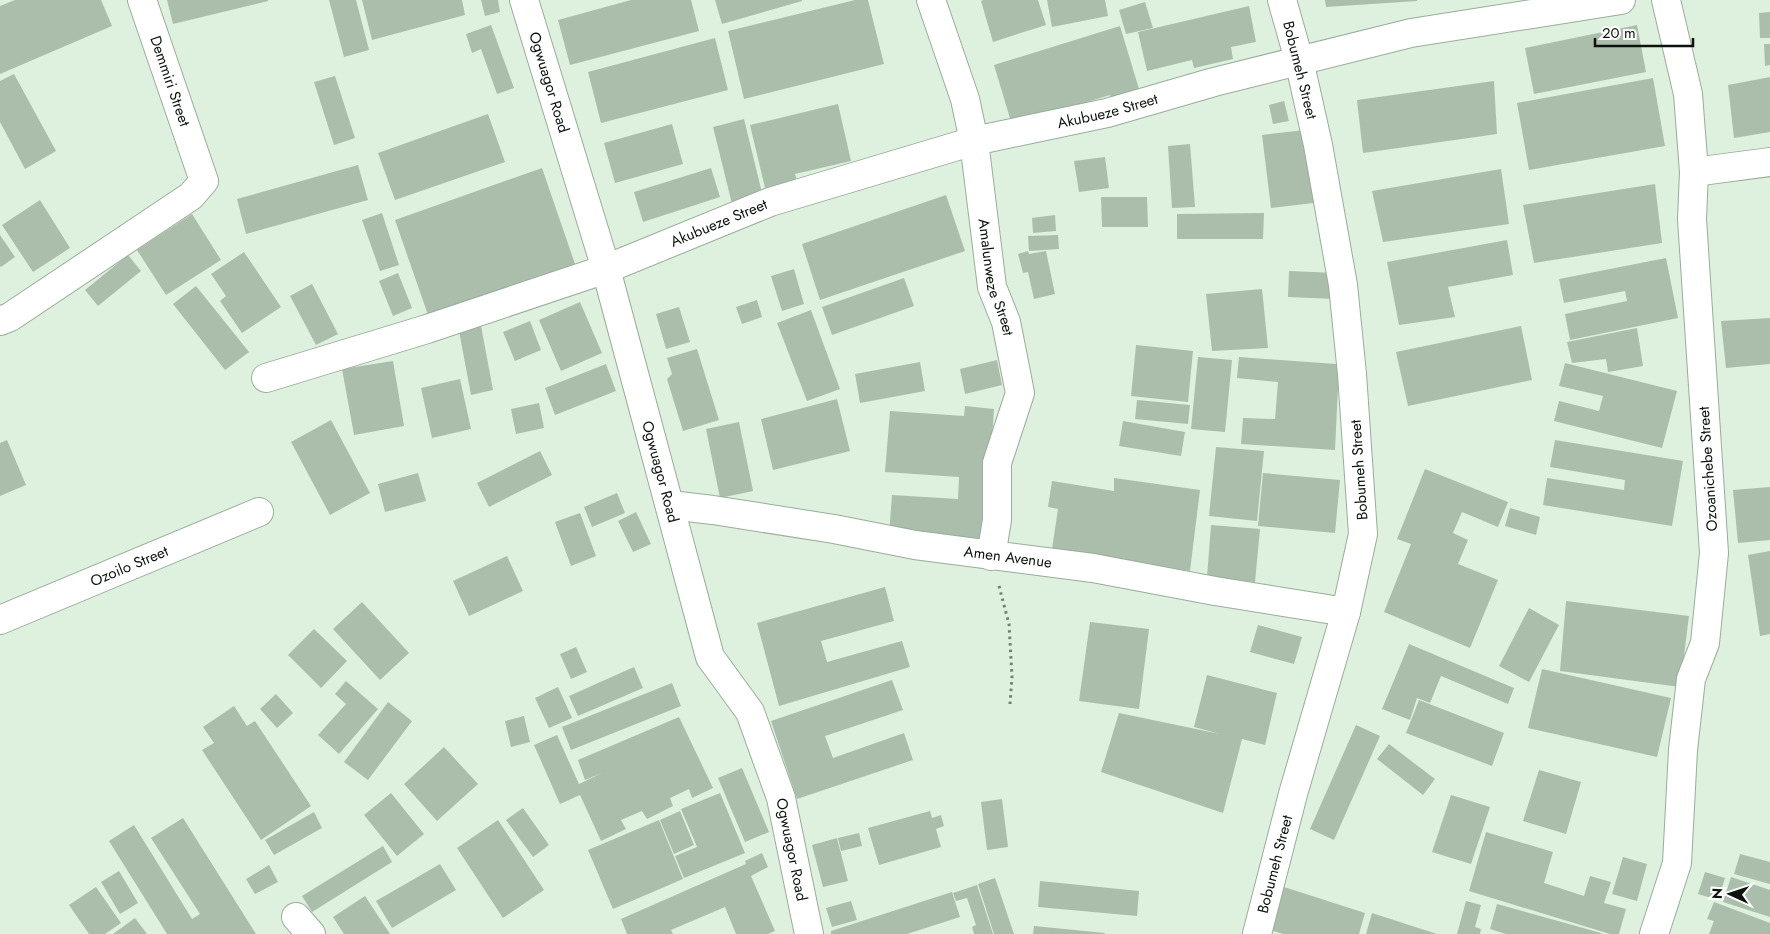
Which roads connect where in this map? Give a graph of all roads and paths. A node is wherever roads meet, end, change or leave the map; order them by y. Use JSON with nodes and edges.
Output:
{"nodes":[{"id":1,"x":142,"y":0,"type":"edge"},
{"id":2,"x":524,"y":0,"type":"edge"},
{"id":3,"x":931,"y":0,"type":"edge"},
{"id":4,"x":1282,"y":0,"type":"edge"},
{"id":5,"x":1621,"y":0,"type":"edge"},
{"id":6,"x":1666,"y":0,"type":"edge"},
{"id":7,"x":1299,"y":60,"type":"junction"},
{"id":8,"x":974,"y":141,"type":"junction"},
{"id":9,"x":1770,"y":162,"type":"edge"},
{"id":10,"x":1694,"y":172,"type":"junction"},
{"id":11,"x":606,"y":270,"type":"junction"},
{"id":12,"x":0,"y":321,"type":"edge"},
{"id":13,"x":266,"y":378,"type":"dead end"},
{"id":14,"x":670,"y":505,"type":"junction"},
{"id":15,"x":259,"y":512,"type":"dead end"},
{"id":16,"x":991,"y":556,"type":"junction"},
{"id":17,"x":1346,"y":612,"type":"junction"},
{"id":18,"x":0,"y":620,"type":"edge"},
{"id":19,"x":1010,"y":704,"type":"dead end"},
{"id":20,"x":809,"y":934,"type":"edge"},
{"id":21,"x":1257,"y":934,"type":"edge"},
{"id":22,"x":1654,"y":934,"type":"edge"}],
"edges":[{"from":1,"to":12,"type":"street","name":"Demmiri Street"},
{"from":2,"to":11,"type":"street","name":"Ogwuagor Road"},
{"from":3,"to":8,"type":"street","name":"Amalunweze Street"},
{"from":4,"to":7,"type":"street","name":"Bobumeh Street"},
{"from":5,"to":7,"type":"street","name":"Akubueze Street"},
{"from":6,"to":10,"type":"street","name":"Ozoanichebe Street"},
{"from":7,"to":8,"type":"street","name":"Akubueze Street"},
{"from":7,"to":17,"type":"street","name":"Bobumeh Street"},
{"from":8,"to":11,"type":"street","name":"Akubueze Street"},
{"from":8,"to":16,"type":"street","name":"Amalunweze Street"},
{"from":9,"to":10,"type":"street"},
{"from":10,"to":22,"type":"street","name":"Ozoanichebe Street"},
{"from":11,"to":13,"type":"street","name":"Akubueze Street"},
{"from":11,"to":14,"type":"street","name":"Ogwuagor Road"},
{"from":14,"to":16,"type":"street","name":"Amen Avenue"},
{"from":14,"to":20,"type":"street","name":"Ogwuagor Road"},
{"from":15,"to":18,"type":"street","name":"Ozoilo Street"},
{"from":16,"to":17,"type":"street","name":"Amen Avenue"},
{"from":16,"to":19,"type":"path"},
{"from":17,"to":21,"type":"street","name":"Bobumeh Street"}]}
